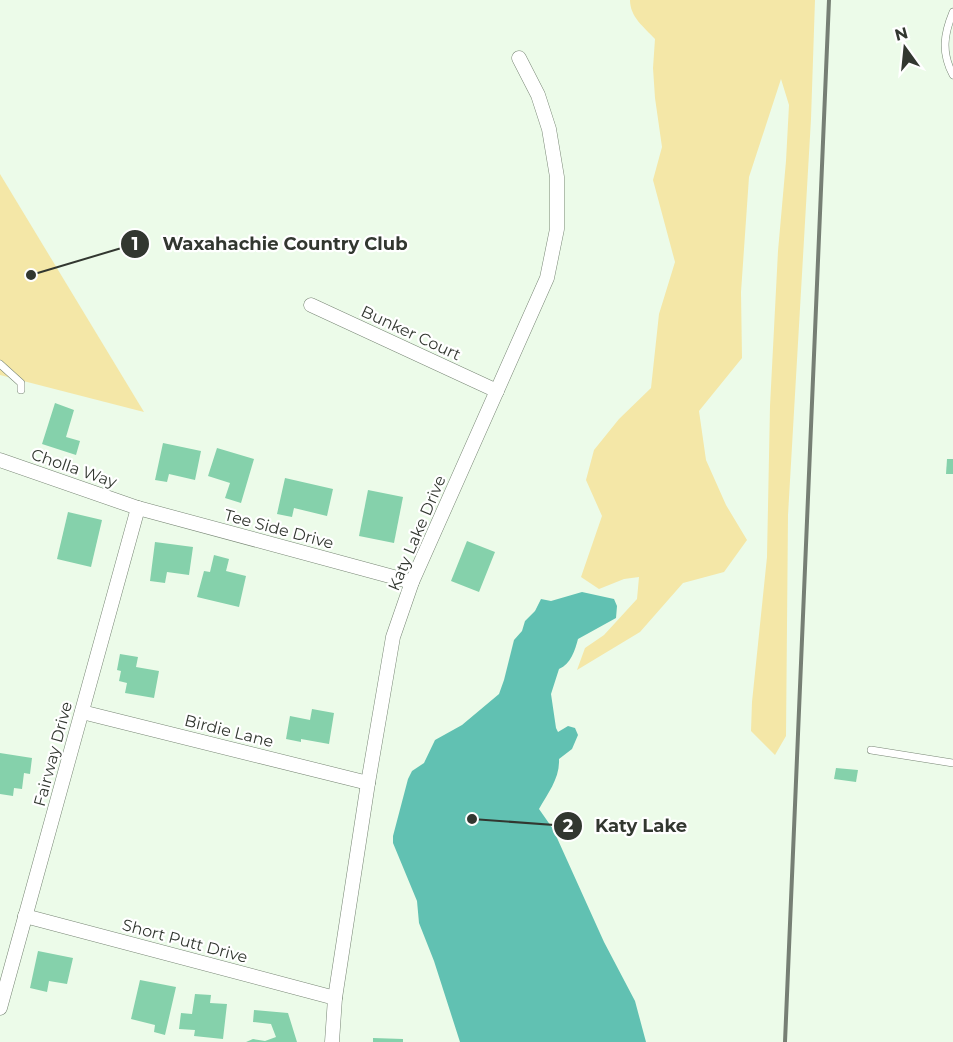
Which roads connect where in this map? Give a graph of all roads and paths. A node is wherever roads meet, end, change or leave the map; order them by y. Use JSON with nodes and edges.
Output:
{"nodes":[{"id":1,"x":953,"y":12,"type":"edge"},
{"id":2,"x":519,"y":57,"type":"dead end"},
{"id":3,"x":953,"y":75,"type":"edge"},
{"id":4,"x":311,"y":305,"type":"dead end"},
{"id":5,"x":0,"y":364,"type":"edge"},
{"id":6,"x":21,"y":390,"type":"dead end"},
{"id":7,"x":497,"y":391,"type":"junction"},
{"id":8,"x":0,"y":460,"type":"edge"},
{"id":9,"x":138,"y":508,"type":"junction"},
{"id":10,"x":412,"y":582,"type":"junction"},
{"id":11,"x":82,"y":712,"type":"junction"},
{"id":12,"x":871,"y":750,"type":"dead end"},
{"id":13,"x":953,"y":763,"type":"edge"},
{"id":14,"x":368,"y":783,"type":"junction"},
{"id":15,"x":26,"y":916,"type":"junction"},
{"id":16,"x":335,"y":998,"type":"junction"},
{"id":17,"x":0,"y":1008,"type":"edge"},
{"id":18,"x":332,"y":1042,"type":"edge"}],
"edges":[{"from":1,"to":3,"type":"lane"},
{"from":2,"to":7,"type":"street","name":"Katy Lake Drive"},
{"from":4,"to":7,"type":"street","name":"Bunker Court"},
{"from":5,"to":6,"type":"lane"},
{"from":7,"to":10,"type":"street","name":"Katy Lake Drive"},
{"from":8,"to":9,"type":"street","name":"Cholla Way"},
{"from":9,"to":10,"type":"street","name":"Tee Side Drive"},
{"from":9,"to":11,"type":"street","name":"Fairway Drive"},
{"from":10,"to":14,"type":"street","name":"Katy Lake Drive"},
{"from":11,"to":14,"type":"street","name":"Birdie Lane"},
{"from":11,"to":15,"type":"street","name":"Fairway Drive"},
{"from":12,"to":13,"type":"lane"},
{"from":14,"to":16,"type":"street","name":"Katy Lake Drive"},
{"from":15,"to":16,"type":"street","name":"Short Putt Drive"},
{"from":15,"to":17,"type":"street","name":"Fairway Drive"},
{"from":16,"to":18,"type":"street","name":"Katy Lake Drive"}]}
